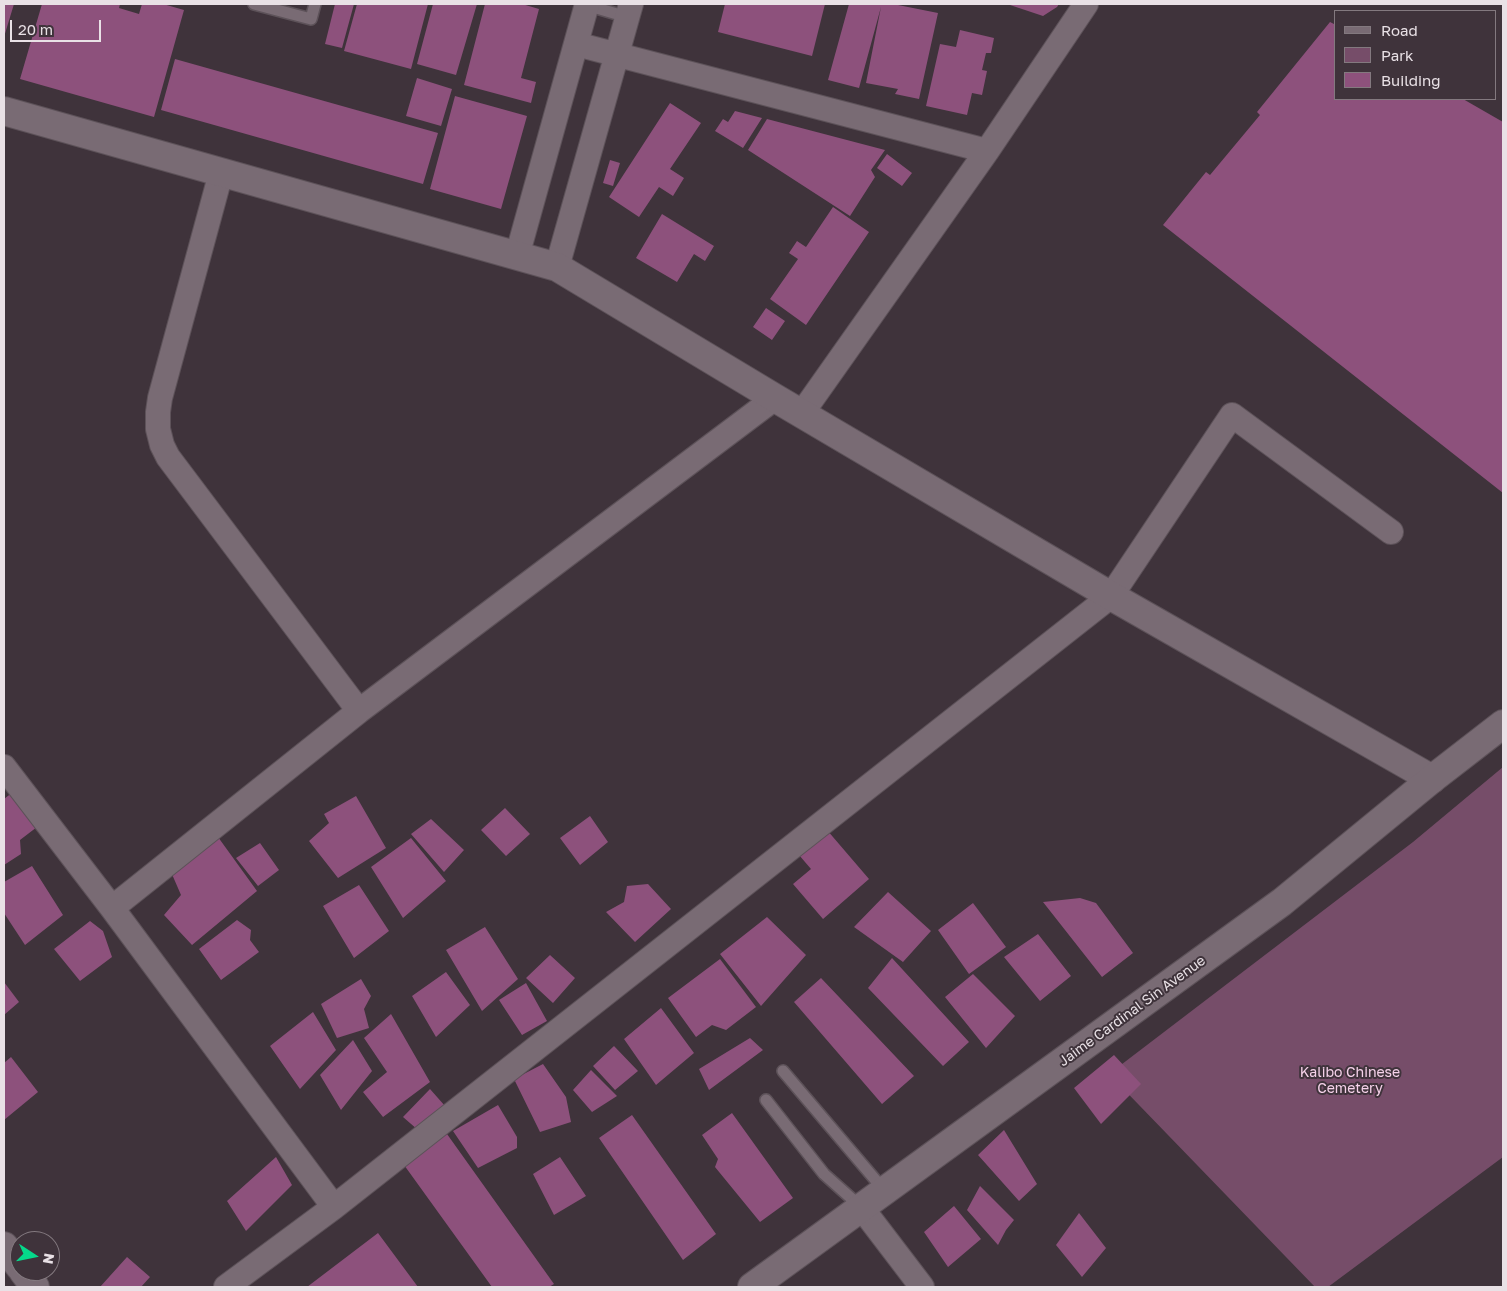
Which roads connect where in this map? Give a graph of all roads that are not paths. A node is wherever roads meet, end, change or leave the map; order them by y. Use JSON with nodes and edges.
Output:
{"nodes":[{"id":1,"x":254,"y":4,"type":"edge"},
{"id":2,"x":315,"y":4,"type":"edge"},
{"id":3,"x":585,"y":4,"type":"edge"},
{"id":4,"x":1086,"y":4,"type":"edge"},
{"id":5,"x":629,"y":10,"type":"edge"},
{"id":6,"x":576,"y":44,"type":"junction"},
{"id":7,"x":616,"y":55,"type":"junction"},
{"id":8,"x":4,"y":112,"type":"edge"},
{"id":9,"x":987,"y":151,"type":"junction"},
{"id":10,"x":221,"y":173,"type":"junction"},
{"id":11,"x":517,"y":256,"type":"junction"},
{"id":12,"x":557,"y":267,"type":"junction"},
{"id":13,"x":775,"y":398,"type":"junction"},
{"id":14,"x":802,"y":413,"type":"junction"},
{"id":15,"x":1391,"y":532,"type":"dead end"},
{"id":16,"x":1110,"y":596,"type":"junction"},
{"id":17,"x":359,"y":711,"type":"junction"},
{"id":18,"x":1503,"y":724,"type":"edge"},
{"id":19,"x":4,"y":767,"type":"edge"},
{"id":20,"x":1432,"y":779,"type":"junction"},
{"id":21,"x":112,"y":908,"type":"junction"},
{"id":22,"x":783,"y":1071,"type":"dead end"},
{"id":23,"x":766,"y":1100,"type":"dead end"},
{"id":24,"x":884,"y":1190,"type":"junction"},
{"id":25,"x":334,"y":1207,"type":"junction"},
{"id":26,"x":861,"y":1207,"type":"junction"},
{"id":27,"x":226,"y":1287,"type":"edge"},
{"id":28,"x":752,"y":1287,"type":"edge"},
{"id":29,"x":922,"y":1287,"type":"edge"}],
"edges":[{"from":1,"to":2,"type":"lane"},
{"from":3,"to":5,"type":"lane"},
{"from":3,"to":6,"type":"street"},
{"from":4,"to":9,"type":"street"},
{"from":5,"to":7,"type":"street"},
{"from":6,"to":7,"type":"street"},
{"from":6,"to":11,"type":"street"},
{"from":7,"to":9,"type":"street"},
{"from":7,"to":12,"type":"street"},
{"from":8,"to":10,"type":"street"},
{"from":9,"to":14,"type":"street"},
{"from":10,"to":11,"type":"street"},
{"from":10,"to":17,"type":"street"},
{"from":11,"to":12,"type":"street"},
{"from":12,"to":13,"type":"street"},
{"from":13,"to":14,"type":"street"},
{"from":13,"to":17,"type":"street"},
{"from":14,"to":16,"type":"street"},
{"from":15,"to":16,"type":"street"},
{"from":16,"to":20,"type":"street"},
{"from":16,"to":25,"type":"street"},
{"from":17,"to":21,"type":"street"},
{"from":18,"to":20,"type":"street","name":"Jaime Cardinal Sin Avenue"},
{"from":19,"to":21,"type":"street"},
{"from":20,"to":24,"type":"street","name":"Jaime Cardinal Sin Avenue"},
{"from":21,"to":25,"type":"street"},
{"from":22,"to":24,"type":"lane"},
{"from":23,"to":26,"type":"lane"},
{"from":24,"to":26,"type":"street","name":"Jaime Cardinal Sin Avenue"},
{"from":25,"to":27,"type":"street"},
{"from":26,"to":28,"type":"street","name":"Jaime Cardinal Sin Avenue"},
{"from":26,"to":29,"type":"street"}]}
